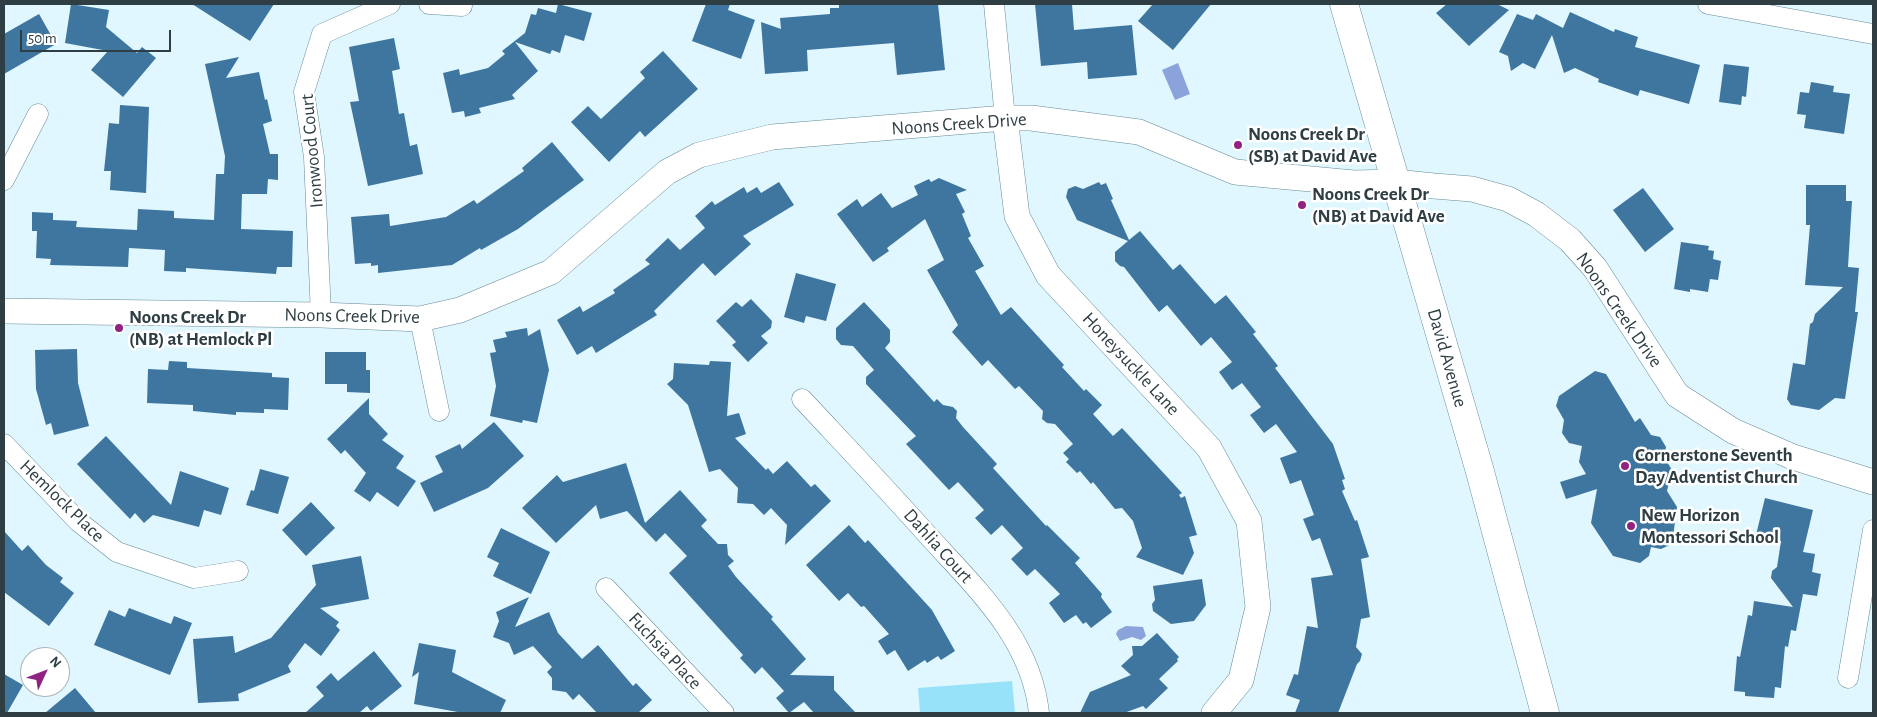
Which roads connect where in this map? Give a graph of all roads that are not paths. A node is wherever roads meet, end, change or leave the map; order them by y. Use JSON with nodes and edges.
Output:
{"nodes":[{"id":1,"x":390,"y":4,"type":"edge"},
{"id":2,"x":429,"y":4,"type":"edge"},
{"id":3,"x":994,"y":4,"type":"edge"},
{"id":4,"x":1344,"y":4,"type":"edge"},
{"id":5,"x":1708,"y":4,"type":"edge"},
{"id":6,"x":462,"y":6,"type":"dead end"},
{"id":7,"x":1873,"y":34,"type":"edge"},
{"id":8,"x":38,"y":114,"type":"dead end"},
{"id":9,"x":1005,"y":118,"type":"junction"},
{"id":10,"x":4,"y":180,"type":"edge"},
{"id":11,"x":1395,"y":182,"type":"junction"},
{"id":12,"x":4,"y":311,"type":"edge"},
{"id":13,"x":321,"y":315,"type":"junction"},
{"id":14,"x":420,"y":319,"type":"junction"},
{"id":15,"x":802,"y":399,"type":"dead end"},
{"id":16,"x":439,"y":410,"type":"dead end"},
{"id":17,"x":4,"y":444,"type":"edge"},
{"id":18,"x":1873,"y":482,"type":"edge"},
{"id":19,"x":1873,"y":530,"type":"edge"},
{"id":20,"x":238,"y":570,"type":"dead end"},
{"id":21,"x":606,"y":588,"type":"dead end"},
{"id":22,"x":1848,"y":678,"type":"dead end"},
{"id":23,"x":724,"y":713,"type":"edge"},
{"id":24,"x":1039,"y":713,"type":"edge"},
{"id":25,"x":1214,"y":713,"type":"edge"},
{"id":26,"x":1545,"y":713,"type":"edge"}],
"edges":[{"from":1,"to":13,"type":"street","name":"Ironwood Court"},
{"from":2,"to":6,"type":"street"},
{"from":3,"to":9,"type":"street","name":"Honeysuckle Lane"},
{"from":4,"to":11,"type":"main road","name":"David Avenue"},
{"from":5,"to":7,"type":"street"},
{"from":8,"to":10,"type":"street"},
{"from":9,"to":11,"type":"street","name":"Noons Creek Drive"},
{"from":9,"to":14,"type":"street","name":"Noons Creek Drive"},
{"from":9,"to":25,"type":"street","name":"Honeysuckle Lane"},
{"from":11,"to":18,"type":"street","name":"Noons Creek Drive"},
{"from":11,"to":26,"type":"main road","name":"David Avenue"},
{"from":12,"to":13,"type":"street","name":"Noons Creek Drive"},
{"from":13,"to":14,"type":"street","name":"Noons Creek Drive"},
{"from":14,"to":16,"type":"street"},
{"from":15,"to":24,"type":"street","name":"Dahlia Court"},
{"from":17,"to":20,"type":"street","name":"Hemlock Place"},
{"from":19,"to":22,"type":"street"},
{"from":21,"to":23,"type":"street","name":"Fuchsia Place"}]}
